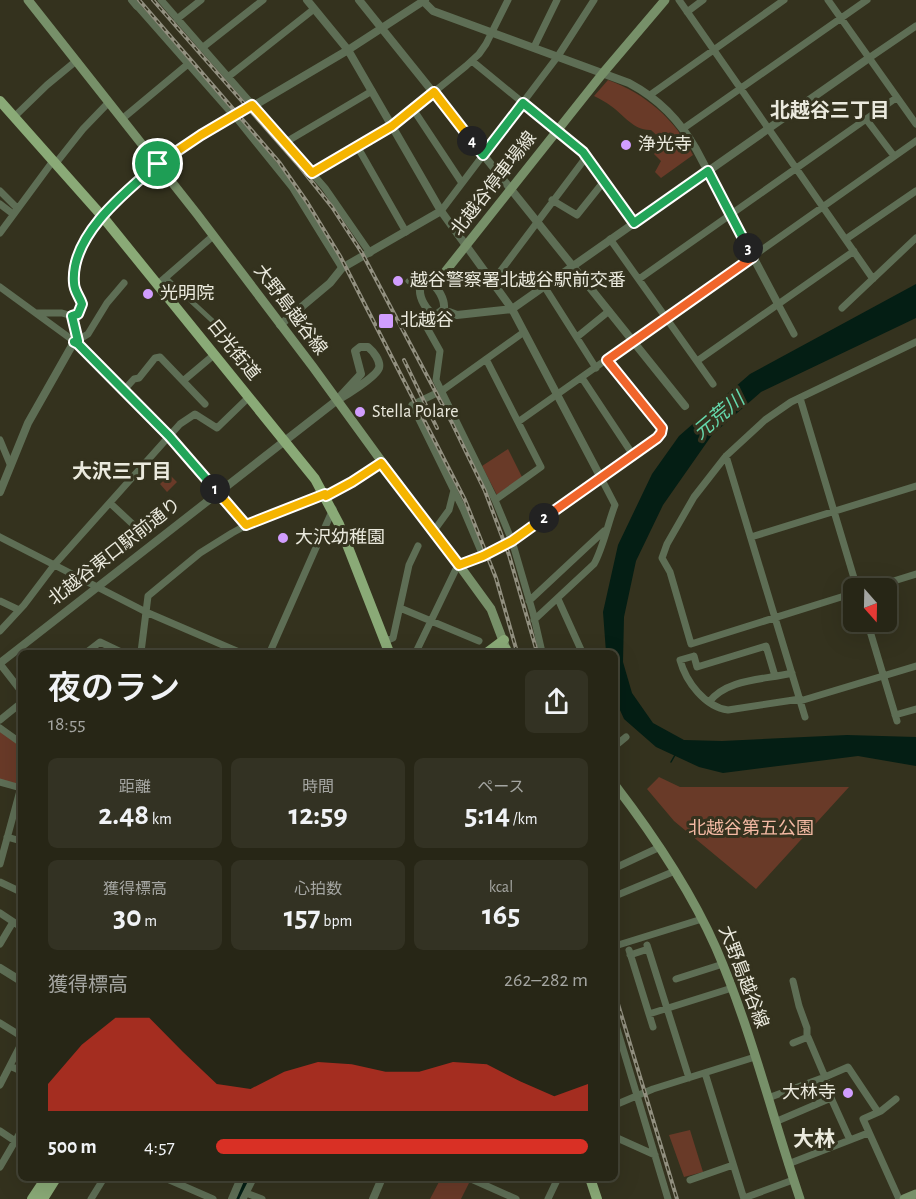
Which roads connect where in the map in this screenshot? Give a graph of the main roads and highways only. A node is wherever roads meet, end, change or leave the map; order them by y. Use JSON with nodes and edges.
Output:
{"nodes":[{"id":1,"x":28,"y":0,"type":"edge"},
{"id":2,"x":665,"y":0,"type":"edge"},
{"id":3,"x":0,"y":101,"type":"edge"},
{"id":4,"x":441,"y":277,"type":"road end"},
{"id":5,"x":505,"y":649,"type":"edge"},
{"id":6,"x":388,"y":650,"type":"edge"},
{"id":7,"x":618,"y":789,"type":"edge"},
{"id":8,"x":44,"y":1181,"type":"edge"},
{"id":9,"x":54,"y":1181,"type":"edge"},
{"id":10,"x":591,"y":1181,"type":"edge"},
{"id":11,"x":916,"y":1194,"type":"edge"},
{"id":12,"x":32,"y":1199,"type":"edge"},
{"id":13,"x":43,"y":1199,"type":"edge"},
{"id":14,"x":597,"y":1199,"type":"edge"},
{"id":15,"x":800,"y":1199,"type":"edge"},
{"id":16,"x":904,"y":1199,"type":"edge"}],
"edges":[{"from":1,"to":5,"type":"main road","name":"大野島越谷線"},
{"from":2,"to":4,"type":"main road","name":"北越谷停車場線"},
{"from":3,"to":6,"type":"main road","name":"日光街道"},
{"from":7,"to":15,"type":"main road","name":"大野島越谷線"},
{"from":8,"to":12,"type":"main road"},
{"from":9,"to":13,"type":"main road"},
{"from":10,"to":14,"type":"main road"},
{"from":11,"to":16,"type":"main road"}]}
